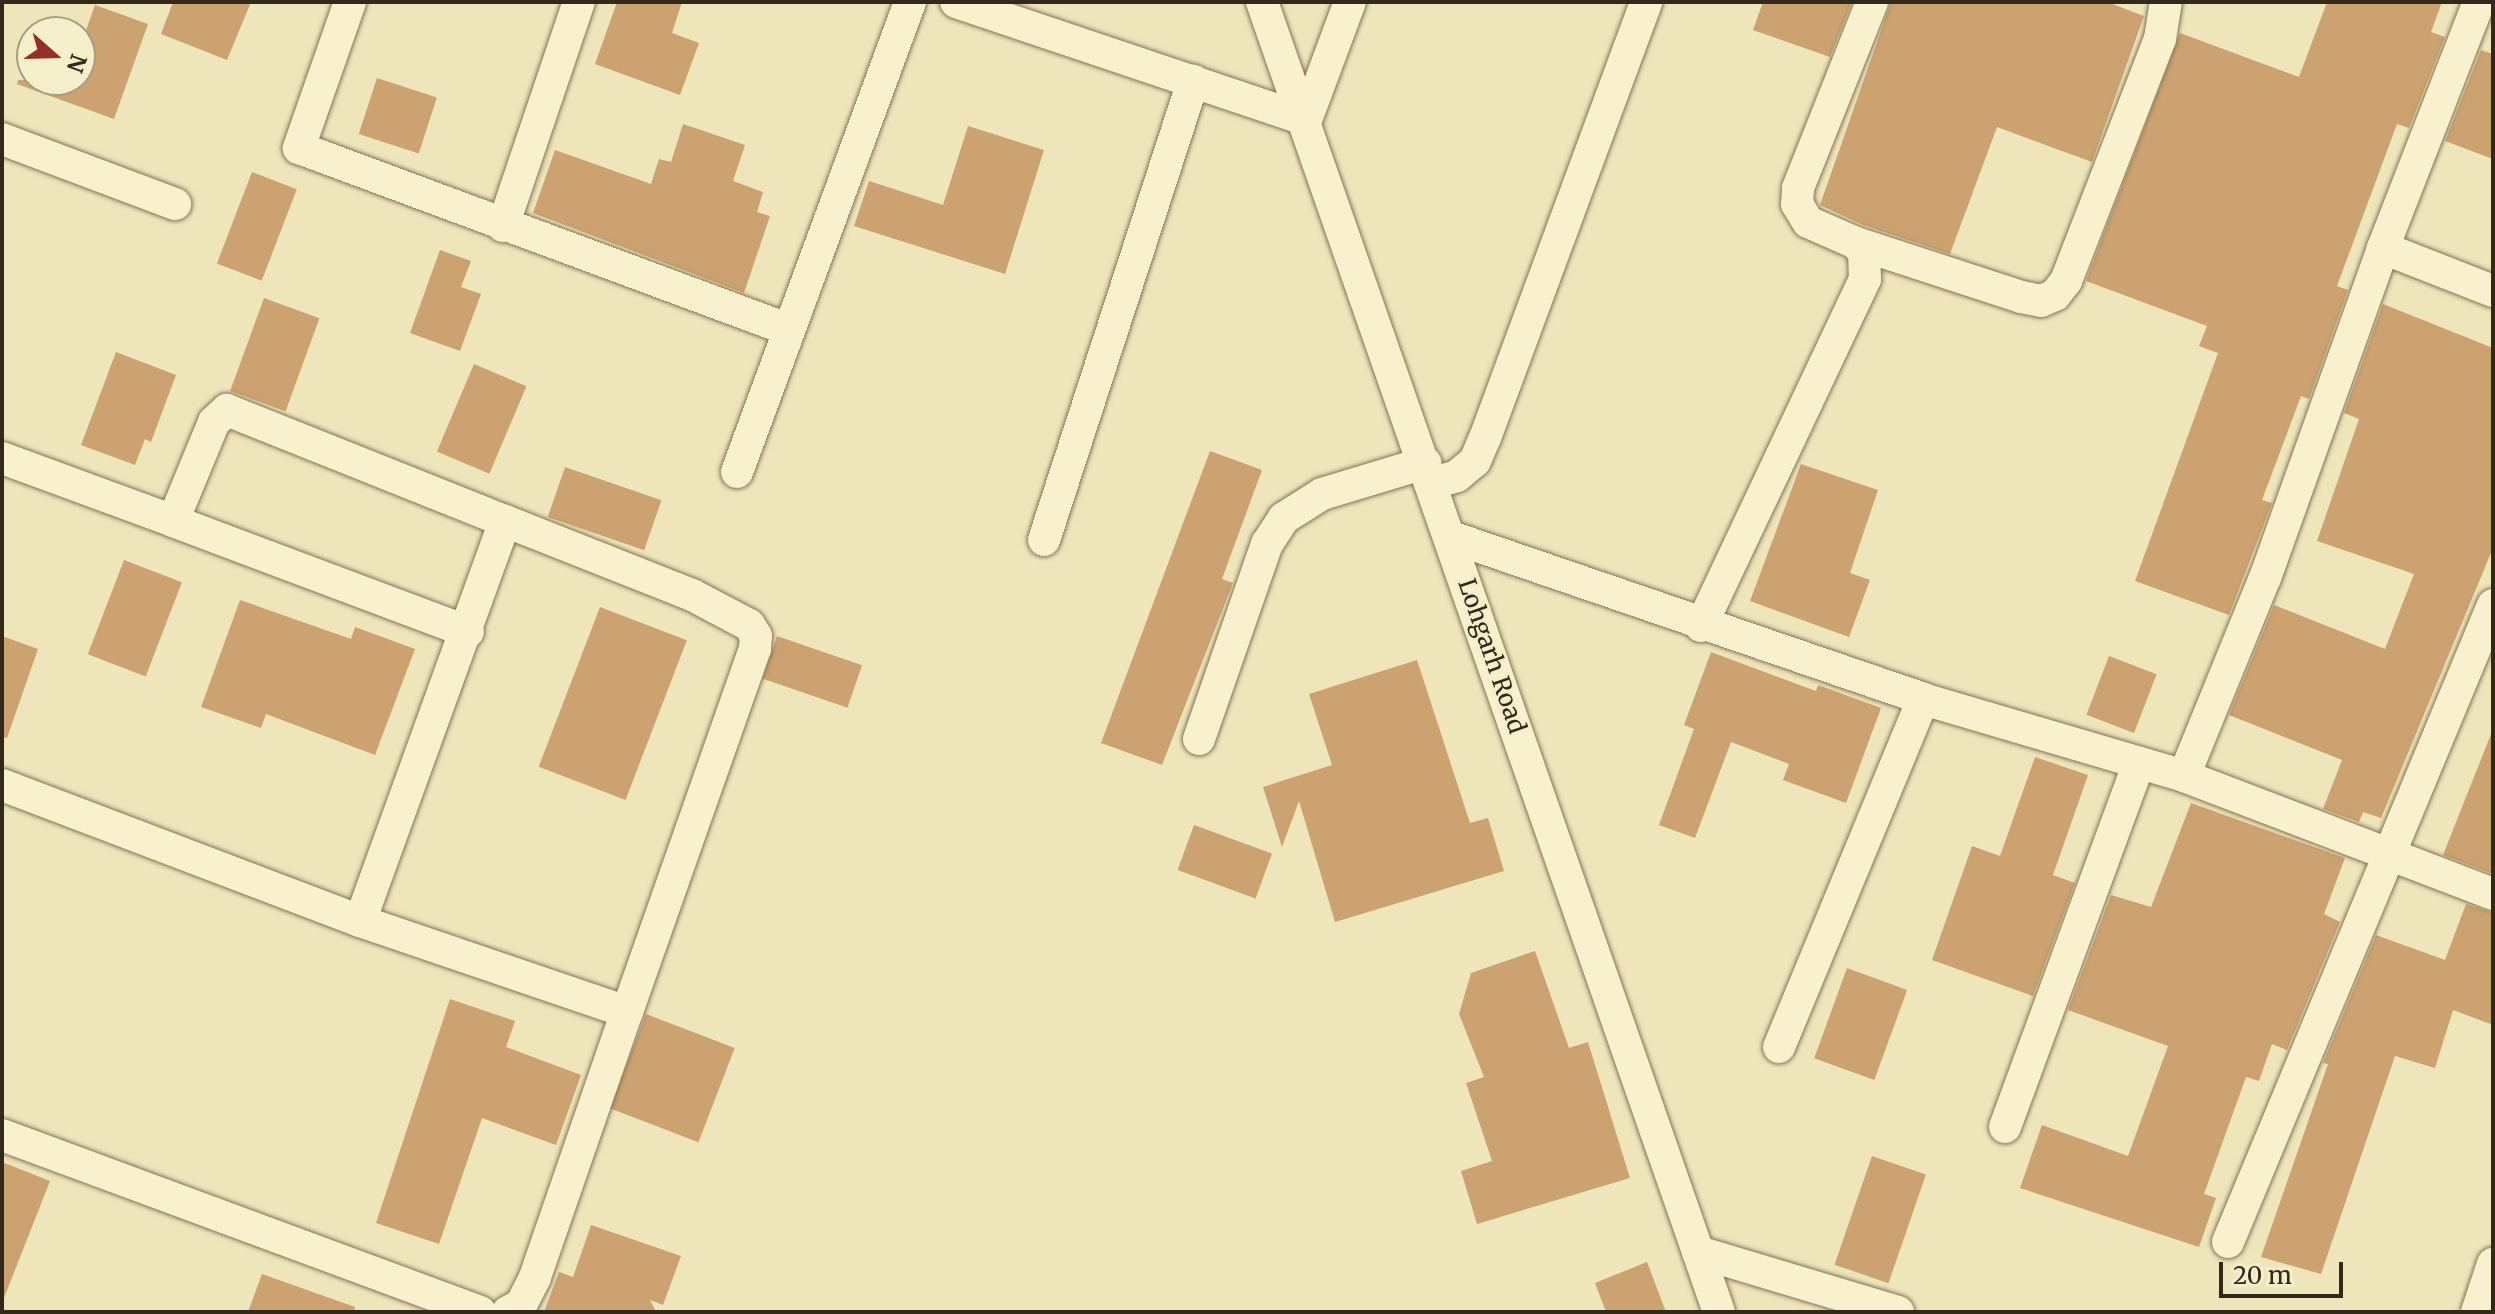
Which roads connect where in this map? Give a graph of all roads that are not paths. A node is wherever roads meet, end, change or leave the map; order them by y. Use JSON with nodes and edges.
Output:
{"nodes":[{"id":1,"x":350,"y":2,"type":"edge"},
{"id":2,"x":579,"y":2,"type":"edge"},
{"id":3,"x":910,"y":2,"type":"edge"},
{"id":4,"x":956,"y":2,"type":"edge"},
{"id":5,"x":1262,"y":2,"type":"edge"},
{"id":6,"x":1350,"y":2,"type":"edge"},
{"id":7,"x":1646,"y":2,"type":"edge"},
{"id":8,"x":1872,"y":2,"type":"edge"},
{"id":9,"x":2166,"y":2,"type":"edge"},
{"id":10,"x":2483,"y":6,"type":"edge"},
{"id":11,"x":1193,"y":81,"type":"junction"},
{"id":12,"x":1306,"y":120,"type":"junction"},
{"id":13,"x":2,"y":139,"type":"edge"},
{"id":14,"x":175,"y":204,"type":"dead end"},
{"id":15,"x":503,"y":226,"type":"junction"},
{"id":16,"x":1856,"y":243,"type":"junction"},
{"id":17,"x":2383,"y":248,"type":"junction"},
{"id":18,"x":2493,"y":291,"type":"edge"},
{"id":19,"x":787,"y":329,"type":"junction"},
{"id":20,"x":2,"y":458,"type":"edge"},
{"id":21,"x":737,"y":472,"type":"dead end"},
{"id":22,"x":1429,"y":473,"type":"junction"},
{"id":23,"x":173,"y":521,"type":"junction"},
{"id":24,"x":505,"y":521,"type":"junction"},
{"id":25,"x":1451,"y":537,"type":"junction"},
{"id":26,"x":1044,"y":540,"type":"dead end"},
{"id":27,"x":2493,"y":605,"type":"edge"},
{"id":28,"x":1701,"y":626,"type":"junction"},
{"id":29,"x":468,"y":632,"type":"junction"},
{"id":30,"x":1923,"y":699,"type":"junction"},
{"id":31,"x":1199,"y":739,"type":"dead end"},
{"id":32,"x":2139,"y":763,"type":"junction"},
{"id":33,"x":2184,"y":776,"type":"junction"},
{"id":34,"x":2,"y":785,"type":"edge"},
{"id":35,"x":2389,"y":852,"type":"junction"},
{"id":36,"x":2493,"y":894,"type":"edge"},
{"id":37,"x":360,"y":921,"type":"junction"},
{"id":38,"x":627,"y":1012,"type":"junction"},
{"id":39,"x":1779,"y":1047,"type":"dead end"},
{"id":40,"x":2005,"y":1127,"type":"dead end"},
{"id":41,"x":2,"y":1135,"type":"edge"},
{"id":42,"x":2228,"y":1242,"type":"dead end"},
{"id":43,"x":1698,"y":1252,"type":"junction"},
{"id":44,"x":2493,"y":1264,"type":"edge"},
{"id":45,"x":480,"y":1312,"type":"edge"},
{"id":46,"x":508,"y":1312,"type":"edge"},
{"id":47,"x":1719,"y":1312,"type":"edge"},
{"id":48,"x":1898,"y":1312,"type":"edge"},
{"id":49,"x":2477,"y":1312,"type":"edge"}],
"edges":[{"from":1,"to":15,"type":"street"},
{"from":2,"to":15,"type":"street"},
{"from":3,"to":19,"type":"street"},
{"from":4,"to":11,"type":"street"},
{"from":5,"to":12,"type":"street","name":"Lohgarh Road"},
{"from":6,"to":12,"type":"street"},
{"from":7,"to":22,"type":"street"},
{"from":8,"to":16,"type":"street"},
{"from":9,"to":16,"type":"street"},
{"from":10,"to":17,"type":"street"},
{"from":11,"to":12,"type":"street"},
{"from":11,"to":26,"type":"street"},
{"from":12,"to":22,"type":"street","name":"Lohgarh Road"},
{"from":13,"to":14,"type":"street"},
{"from":15,"to":19,"type":"street"},
{"from":16,"to":28,"type":"street"},
{"from":17,"to":18,"type":"street"},
{"from":17,"to":33,"type":"street"},
{"from":19,"to":21,"type":"street"},
{"from":20,"to":23,"type":"street"},
{"from":22,"to":25,"type":"street","name":"Lohgarh Road"},
{"from":22,"to":31,"type":"street"},
{"from":23,"to":24,"type":"street"},
{"from":23,"to":29,"type":"street"},
{"from":24,"to":29,"type":"street"},
{"from":24,"to":38,"type":"street"},
{"from":25,"to":28,"type":"street"},
{"from":25,"to":43,"type":"street","name":"Lohgarh Road"},
{"from":27,"to":35,"type":"street"},
{"from":28,"to":30,"type":"street"},
{"from":29,"to":37,"type":"street"},
{"from":30,"to":32,"type":"street"},
{"from":30,"to":39,"type":"street"},
{"from":32,"to":33,"type":"street"},
{"from":32,"to":40,"type":"street"},
{"from":33,"to":35,"type":"street"},
{"from":34,"to":37,"type":"street"},
{"from":35,"to":36,"type":"street"},
{"from":35,"to":42,"type":"street"},
{"from":37,"to":38,"type":"street"},
{"from":38,"to":46,"type":"street"},
{"from":41,"to":45,"type":"street"},
{"from":43,"to":47,"type":"street","name":"Lohgarh Road"},
{"from":43,"to":48,"type":"street"},
{"from":44,"to":49,"type":"street"}]}
